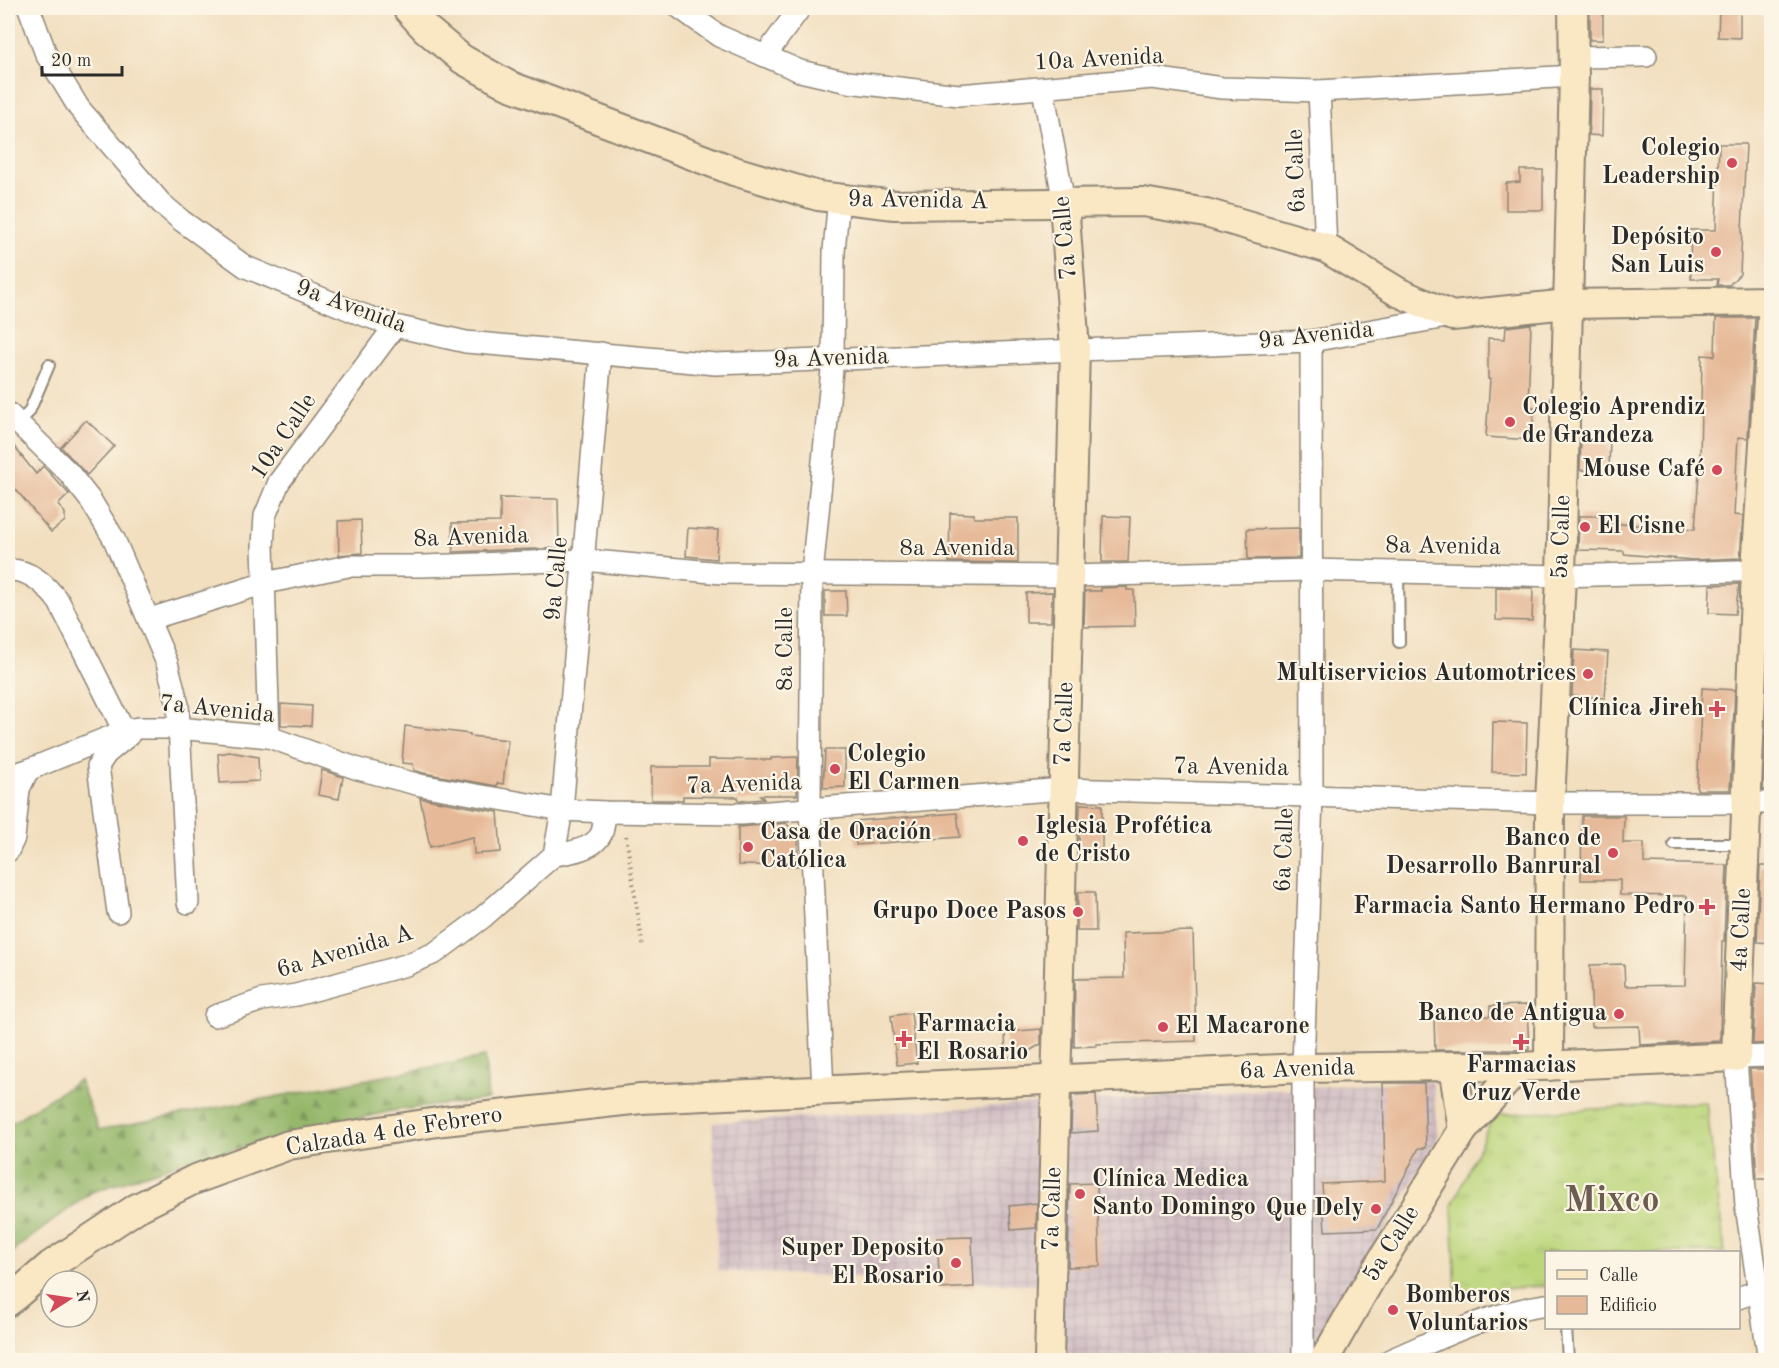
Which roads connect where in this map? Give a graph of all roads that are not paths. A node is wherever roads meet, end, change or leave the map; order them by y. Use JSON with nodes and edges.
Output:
{"nodes":[{"id":1,"x":29,"y":8,"type":"edge"},
{"id":2,"x":408,"y":8,"type":"edge"},
{"id":3,"x":680,"y":8,"type":"edge"},
{"id":4,"x":800,"y":8,"type":"edge"},
{"id":5,"x":1573,"y":8,"type":"edge"},
{"id":6,"x":765,"y":56,"type":"junction"},
{"id":7,"x":1646,"y":56,"type":"dead end"},
{"id":8,"x":1574,"y":66,"type":"junction"},
{"id":9,"x":1043,"y":89,"type":"junction"},
{"id":10,"x":1319,"y":91,"type":"junction"},
{"id":11,"x":1064,"y":203,"type":"junction"},
{"id":12,"x":838,"y":208,"type":"dead end"},
{"id":13,"x":1326,"y":248,"type":"junction"},
{"id":14,"x":1772,"y":301,"type":"edge"},
{"id":15,"x":1568,"y":304,"type":"junction"},
{"id":16,"x":1452,"y":316,"type":"junction"},
{"id":17,"x":1772,"y":318,"type":"edge"},
{"id":18,"x":395,"y":326,"type":"junction"},
{"id":19,"x":1311,"y":341,"type":"junction"},
{"id":20,"x":1075,"y":349,"type":"junction"},
{"id":21,"x":601,"y":353,"type":"junction"},
{"id":22,"x":833,"y":359,"type":"junction"},
{"id":23,"x":49,"y":365,"type":"dead end"},
{"id":24,"x":13,"y":418,"type":"edge"},
{"id":25,"x":584,"y":560,"type":"junction"},
{"id":26,"x":8,"y":570,"type":"edge"},
{"id":27,"x":1310,"y":570,"type":"junction"},
{"id":28,"x":1764,"y":570,"type":"edge"},
{"id":29,"x":1398,"y":572,"type":"junction"},
{"id":30,"x":812,"y":574,"type":"junction"},
{"id":31,"x":1070,"y":576,"type":"junction"},
{"id":32,"x":1562,"y":576,"type":"junction"},
{"id":33,"x":265,"y":583,"type":"junction"},
{"id":34,"x":150,"y":619,"type":"junction"},
{"id":35,"x":1399,"y":642,"type":"dead end"},
{"id":36,"x":179,"y":728,"type":"junction"},
{"id":37,"x":131,"y":729,"type":"junction"},
{"id":38,"x":269,"y":737,"type":"junction"},
{"id":39,"x":28,"y":770,"type":"junction"},
{"id":40,"x":8,"y":776,"type":"edge"},
{"id":41,"x":1063,"y":789,"type":"junction"},
{"id":42,"x":1312,"y":796,"type":"junction"},
{"id":43,"x":1760,"y":803,"type":"edge"},
{"id":44,"x":1550,"y":804,"type":"junction"},
{"id":45,"x":810,"y":808,"type":"junction"},
{"id":46,"x":562,"y":810,"type":"junction"},
{"id":47,"x":614,"y":812,"type":"junction"},
{"id":48,"x":1674,"y":844,"type":"dead end"},
{"id":49,"x":1746,"y":844,"type":"junction"},
{"id":50,"x":8,"y":851,"type":"edge"},
{"id":51,"x":554,"y":855,"type":"junction"},
{"id":52,"x":188,"y":903,"type":"dead end"},
{"id":53,"x":118,"y":912,"type":"dead end"},
{"id":54,"x":215,"y":1016,"type":"dead end"},
{"id":55,"x":1772,"y":1056,"type":"edge"},
{"id":56,"x":1736,"y":1057,"type":"junction"},
{"id":57,"x":1453,"y":1066,"type":"junction"},
{"id":58,"x":1549,"y":1066,"type":"junction"},
{"id":59,"x":1519,"y":1067,"type":"junction"},
{"id":60,"x":1303,"y":1068,"type":"junction"},
{"id":61,"x":1057,"y":1080,"type":"junction"},
{"id":62,"x":823,"y":1091,"type":"junction"},
{"id":63,"x":1463,"y":1130,"type":"junction"},
{"id":64,"x":1765,"y":1288,"type":"edge"},
{"id":65,"x":1740,"y":1297,"type":"edge"},
{"id":66,"x":8,"y":1302,"type":"edge"},
{"id":67,"x":1545,"y":1305,"type":"edge"},
{"id":68,"x":1566,"y":1329,"type":"edge"},
{"id":69,"x":1049,"y":1360,"type":"edge"},
{"id":70,"x":1304,"y":1360,"type":"edge"},
{"id":71,"x":1324,"y":1360,"type":"edge"},
{"id":72,"x":1390,"y":1360,"type":"edge"},
{"id":73,"x":1568,"y":1360,"type":"edge"},
{"id":74,"x":1769,"y":1360,"type":"edge"}],
"edges":[{"from":1,"to":18,"type":"street","name":"9a Avenida"},
{"from":2,"to":11,"type":"street","name":"9a Avenida A"},
{"from":3,"to":6,"type":"street","name":"10a Avenida"},
{"from":4,"to":6,"type":"street"},
{"from":5,"to":8,"type":"street","name":"5a Calle"},
{"from":6,"to":9,"type":"street","name":"10a Avenida"},
{"from":7,"to":8,"type":"street","name":"10a Avenida"},
{"from":8,"to":10,"type":"street","name":"10a Avenida"},
{"from":8,"to":15,"type":"street","name":"5a Calle"},
{"from":9,"to":10,"type":"street","name":"10a Avenida"},
{"from":9,"to":11,"type":"street","name":"7a Calle"},
{"from":10,"to":13,"type":"street","name":"6a Calle"},
{"from":11,"to":13,"type":"street","name":"9a Avenida A"},
{"from":11,"to":20,"type":"street","name":"7a Calle"},
{"from":12,"to":22,"type":"street","name":"8a Calle"},
{"from":13,"to":16,"type":"street","name":"9a Avenida A"},
{"from":14,"to":15,"type":"street","name":"9a Avenida"},
{"from":15,"to":16,"type":"street","name":"9a Avenida"},
{"from":15,"to":32,"type":"street","name":"5a Calle"},
{"from":16,"to":19,"type":"street","name":"9a Avenida"},
{"from":17,"to":28,"type":"street","name":"4a Calle"},
{"from":18,"to":21,"type":"street","name":"9a Avenida"},
{"from":18,"to":33,"type":"street","name":"10a Calle"},
{"from":19,"to":20,"type":"street","name":"9a Avenida"},
{"from":19,"to":27,"type":"street","name":"6a Calle"},
{"from":20,"to":22,"type":"street","name":"9a Avenida"},
{"from":20,"to":31,"type":"street","name":"7a Calle"},
{"from":21,"to":22,"type":"street","name":"9a Avenida"},
{"from":21,"to":25,"type":"street","name":"9a Calle"},
{"from":22,"to":30,"type":"street","name":"8a Calle"},
{"from":23,"to":24,"type":"lane"},
{"from":24,"to":34,"type":"street"},
{"from":25,"to":30,"type":"street","name":"8a Avenida"},
{"from":25,"to":33,"type":"street","name":"8a Avenida"},
{"from":25,"to":46,"type":"street","name":"9a Calle"},
{"from":26,"to":37,"type":"street","name":"7a Avenida"},
{"from":27,"to":29,"type":"street","name":"8a Avenida"},
{"from":27,"to":31,"type":"street","name":"8a Avenida"},
{"from":27,"to":42,"type":"street","name":"6a Calle"},
{"from":28,"to":32,"type":"street","name":"8a Avenida"},
{"from":28,"to":43,"type":"street","name":"4a Calle"},
{"from":29,"to":32,"type":"street","name":"8a Avenida"},
{"from":29,"to":35,"type":"lane"},
{"from":30,"to":31,"type":"street","name":"8a Avenida"},
{"from":30,"to":45,"type":"street","name":"8a Calle"},
{"from":31,"to":41,"type":"street","name":"7a Calle"},
{"from":32,"to":44,"type":"street","name":"5a Calle"},
{"from":33,"to":34,"type":"street","name":"8a Avenida"},
{"from":33,"to":38,"type":"street","name":"10a Calle"},
{"from":34,"to":36,"type":"street"},
{"from":36,"to":37,"type":"street","name":"7a Avenida"},
{"from":36,"to":38,"type":"street","name":"7a Avenida"},
{"from":36,"to":52,"type":"street"},
{"from":37,"to":39,"type":"street","name":"7a Avenida"},
{"from":37,"to":53,"type":"street"},
{"from":38,"to":46,"type":"street","name":"7a Avenida"},
{"from":39,"to":40,"type":"street","name":"7a Avenida"},
{"from":39,"to":50,"type":"street"},
{"from":41,"to":42,"type":"street","name":"7a Avenida"},
{"from":41,"to":45,"type":"street","name":"7a Avenida"},
{"from":41,"to":61,"type":"street","name":"7a Calle"},
{"from":42,"to":44,"type":"street","name":"7a Avenida"},
{"from":42,"to":60,"type":"street","name":"6a Calle"},
{"from":43,"to":44,"type":"street","name":"7a Avenida"},
{"from":43,"to":49,"type":"street","name":"4a Calle"},
{"from":44,"to":58,"type":"street","name":"5a Calle"},
{"from":45,"to":47,"type":"street","name":"7a Avenida"},
{"from":45,"to":62,"type":"street","name":"8a Calle"},
{"from":46,"to":47,"type":"street","name":"7a Avenida"},
{"from":46,"to":51,"type":"street"},
{"from":47,"to":51,"type":"street"},
{"from":48,"to":49,"type":"lane"},
{"from":49,"to":56,"type":"street","name":"4a Calle"},
{"from":51,"to":54,"type":"street","name":"6a Avenida A"},
{"from":55,"to":56,"type":"street","name":"6a Avenida"},
{"from":56,"to":58,"type":"street","name":"6a Avenida"},
{"from":56,"to":64,"type":"street","name":"4a Calle"},
{"from":57,"to":59,"type":"street","name":"6a Avenida"},
{"from":57,"to":60,"type":"street","name":"6a Avenida"},
{"from":57,"to":63,"type":"street"},
{"from":58,"to":59,"type":"street","name":"6a Avenida"},
{"from":59,"to":63,"type":"street","name":"5a Calle"},
{"from":60,"to":61,"type":"street","name":"6a Avenida"},
{"from":60,"to":70,"type":"street","name":"6a Calle"},
{"from":61,"to":62,"type":"street","name":"6a Avenida"},
{"from":61,"to":69,"type":"street","name":"7a Calle"},
{"from":62,"to":66,"type":"street","name":"Calzada 4 de Febrero"},
{"from":63,"to":71,"type":"street","name":"5a Calle"},
{"from":64,"to":65,"type":"street"},
{"from":64,"to":74,"type":"street","name":"4a Calle"},
{"from":67,"to":72,"type":"street"},
{"from":68,"to":73,"type":"lane"}]}
